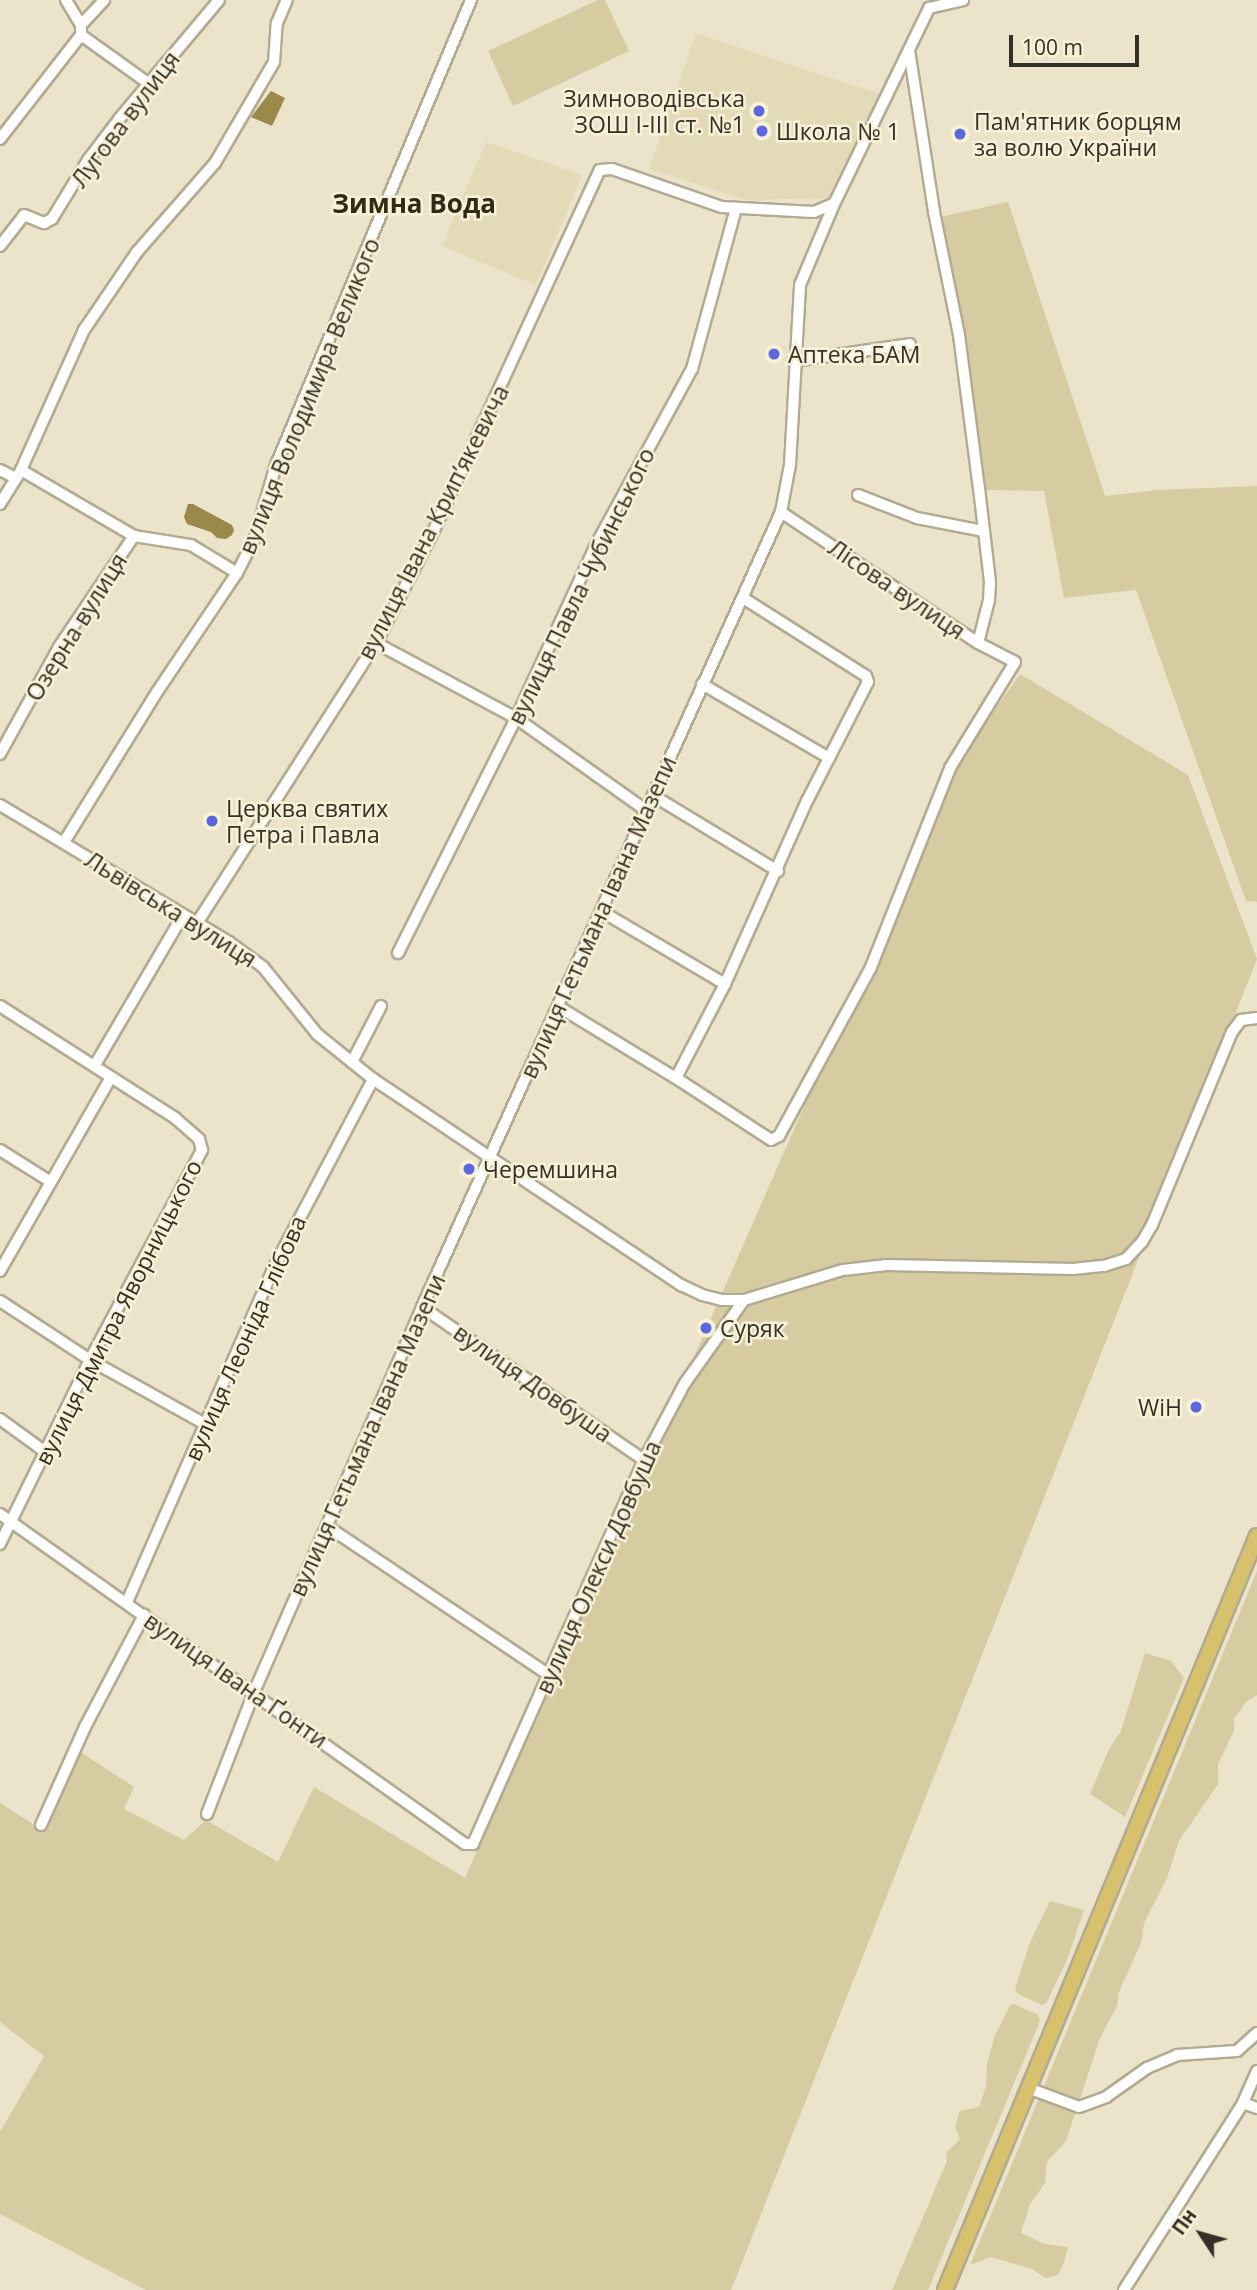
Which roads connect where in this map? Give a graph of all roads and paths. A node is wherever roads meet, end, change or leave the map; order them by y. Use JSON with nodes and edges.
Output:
{"nodes":[{"id":1,"x":66,"y":0,"type":"edge"},
{"id":2,"x":104,"y":0,"type":"edge"},
{"id":3,"x":219,"y":0,"type":"edge"},
{"id":4,"x":287,"y":0,"type":"edge"},
{"id":5,"x":471,"y":0,"type":"edge"},
{"id":6,"x":963,"y":0,"type":"edge"},
{"id":7,"x":929,"y":4,"type":"edge"},
{"id":8,"x":81,"y":30,"type":"junction"},
{"id":9,"x":909,"y":50,"type":"junction"},
{"id":10,"x":148,"y":83,"type":"junction"},
{"id":11,"x":0,"y":139,"type":"edge"},
{"id":12,"x":834,"y":204,"type":"junction"},
{"id":13,"x":736,"y":208,"type":"junction"},
{"id":14,"x":0,"y":246,"type":"edge"},
{"id":15,"x":910,"y":344,"type":"dead end"},
{"id":16,"x":794,"y":361,"type":"junction"},
{"id":17,"x":0,"y":470,"type":"edge"},
{"id":18,"x":19,"y":474,"type":"junction"},
{"id":19,"x":858,"y":495,"type":"dead end"},
{"id":20,"x":0,"y":504,"type":"edge"},
{"id":21,"x":781,"y":512,"type":"junction"},
{"id":22,"x":983,"y":531,"type":"junction"},
{"id":23,"x":134,"y":536,"type":"junction"},
{"id":24,"x":237,"y":573,"type":"junction"},
{"id":25,"x":743,"y":598,"type":"junction"},
{"id":26,"x":376,"y":643,"type":"junction"},
{"id":27,"x":978,"y":643,"type":"junction"},
{"id":28,"x":702,"y":684,"type":"junction"},
{"id":29,"x":516,"y":718,"type":"junction"},
{"id":30,"x":0,"y":754,"type":"edge"},
{"id":31,"x":829,"y":758,"type":"junction"},
{"id":32,"x":654,"y":796,"type":"junction"},
{"id":33,"x":1,"y":808,"type":"edge"},
{"id":34,"x":647,"y":811,"type":"junction"},
{"id":35,"x":64,"y":842,"type":"junction"},
{"id":36,"x":778,"y":871,"type":"junction"},
{"id":37,"x":601,"y":911,"type":"junction"},
{"id":38,"x":183,"y":915,"type":"junction"},
{"id":39,"x":197,"y":923,"type":"junction"},
{"id":40,"x":398,"y":953,"type":"dead end"},
{"id":41,"x":725,"y":984,"type":"junction"},
{"id":42,"x":0,"y":1006,"type":"edge"},
{"id":43,"x":381,"y":1006,"type":"dead end"},
{"id":44,"x":559,"y":1007,"type":"junction"},
{"id":45,"x":1257,"y":1018,"type":"edge"},
{"id":46,"x":352,"y":1062,"type":"junction"},
{"id":47,"x":96,"y":1065,"type":"junction"},
{"id":48,"x":677,"y":1078,"type":"junction"},
{"id":49,"x":110,"y":1079,"type":"junction"},
{"id":50,"x":373,"y":1079,"type":"junction"},
{"id":51,"x":0,"y":1150,"type":"edge"},
{"id":52,"x":488,"y":1158,"type":"junction"},
{"id":53,"x":51,"y":1182,"type":"junction"},
{"id":54,"x":0,"y":1270,"type":"edge"},
{"id":55,"x":744,"y":1300,"type":"junction"},
{"id":56,"x":0,"y":1301,"type":"edge"},
{"id":57,"x":422,"y":1307,"type":"junction"},
{"id":58,"x":90,"y":1360,"type":"junction"},
{"id":59,"x":0,"y":1419,"type":"edge"},
{"id":60,"x":205,"y":1424,"type":"junction"},
{"id":61,"x":44,"y":1451,"type":"junction"},
{"id":62,"x":644,"y":1460,"type":"junction"},
{"id":63,"x":0,"y":1514,"type":"edge"},
{"id":64,"x":11,"y":1521,"type":"junction"},
{"id":65,"x":328,"y":1527,"type":"junction"},
{"id":66,"x":1257,"y":1535,"type":"edge"},
{"id":67,"x":0,"y":1544,"type":"edge"},
{"id":68,"x":127,"y":1602,"type":"junction"},
{"id":69,"x":144,"y":1615,"type":"junction"},
{"id":70,"x":549,"y":1675,"type":"junction"},
{"id":71,"x":254,"y":1692,"type":"junction"},
{"id":72,"x":206,"y":1814,"type":"dead end"},
{"id":73,"x":41,"y":1825,"type":"dead end"},
{"id":74,"x":473,"y":1844,"type":"joint"},
{"id":75,"x":1257,"y":2033,"type":"edge"},
{"id":76,"x":1257,"y":2071,"type":"edge"},
{"id":77,"x":1028,"y":2088,"type":"junction"},
{"id":78,"x":1243,"y":2103,"type":"junction"},
{"id":79,"x":1257,"y":2108,"type":"edge"},
{"id":80,"x":945,"y":2290,"type":"edge"},
{"id":81,"x":1124,"y":2290,"type":"edge"}],
"edges":[{"from":1,"to":8,"type":"street"},
{"from":2,"to":8,"type":"street"},
{"from":3,"to":10,"type":"street","name":"Лугова вулиця"},
{"from":4,"to":18,"type":"street"},
{"from":5,"to":24,"type":"street","name":"вулиця Володимира Великого"},
{"from":6,"to":7,"type":"street"},
{"from":7,"to":9,"type":"street","name":"вулиця Гетьмана Івана Мазепи"},
{"from":8,"to":10,"type":"street"},
{"from":8,"to":11,"type":"street"},
{"from":9,"to":12,"type":"street","name":"вулиця Гетьмана Івана Мазепи"},
{"from":9,"to":22,"type":"street"},
{"from":10,"to":14,"type":"street","name":"Лугова вулиця"},
{"from":12,"to":13,"type":"street"},
{"from":12,"to":16,"type":"street","name":"вулиця Гетьмана Івана Мазепи"},
{"from":13,"to":26,"type":"street","name":"вулиця Івана Крипʼякевича"},
{"from":13,"to":29,"type":"street","name":"вулиця Павла Чубинського"},
{"from":15,"to":16,"type":"street"},
{"from":16,"to":21,"type":"street","name":"вулиця Гетьмана Івана Мазепи"},
{"from":17,"to":18,"type":"street"},
{"from":18,"to":20,"type":"street"},
{"from":18,"to":23,"type":"street"},
{"from":19,"to":22,"type":"street"},
{"from":21,"to":25,"type":"street","name":"вулиця Гетьмана Івана Мазепи"},
{"from":21,"to":27,"type":"street","name":"Лісова вулиця"},
{"from":22,"to":27,"type":"street"},
{"from":23,"to":24,"type":"street"},
{"from":23,"to":30,"type":"street","name":"Озерна вулиця"},
{"from":24,"to":35,"type":"street","name":"вулиця Володимира Великого"},
{"from":25,"to":28,"type":"street","name":"вулиця Гетьмана Івана Мазепи"},
{"from":25,"to":31,"type":"street"},
{"from":26,"to":29,"type":"street"},
{"from":26,"to":39,"type":"street","name":"вулиця Івана Крипʼякевича"},
{"from":27,"to":48,"type":"street","name":"Лісова вулиця"},
{"from":28,"to":31,"type":"street"},
{"from":28,"to":32,"type":"street","name":"вулиця Гетьмана Івана Мазепи"},
{"from":29,"to":34,"type":"street"},
{"from":29,"to":40,"type":"street","name":"вулиця Павла Чубинського"},
{"from":31,"to":36,"type":"street"},
{"from":32,"to":34,"type":"street","name":"вулиця Гетьмана Івана Мазепи"},
{"from":32,"to":36,"type":"street"},
{"from":33,"to":35,"type":"street","name":"Львівська вулиця"},
{"from":34,"to":37,"type":"street","name":"вулиця Гетьмана Івана Мазепи"},
{"from":35,"to":38,"type":"street","name":"Львівська вулиця"},
{"from":36,"to":41,"type":"street"},
{"from":37,"to":41,"type":"street"},
{"from":37,"to":44,"type":"street","name":"вулиця Гетьмана Івана Мазепи"},
{"from":38,"to":39,"type":"street","name":"Львівська вулиця"},
{"from":38,"to":47,"type":"street"},
{"from":39,"to":46,"type":"street","name":"Львівська вулиця"},
{"from":41,"to":48,"type":"street"},
{"from":42,"to":47,"type":"street"},
{"from":43,"to":46,"type":"street"},
{"from":44,"to":48,"type":"street"},
{"from":44,"to":52,"type":"street","name":"вулиця Гетьмана Івана Мазепи"},
{"from":45,"to":55,"type":"street"},
{"from":46,"to":50,"type":"street","name":"Львівська вулиця"},
{"from":47,"to":49,"type":"street"},
{"from":49,"to":53,"type":"street"},
{"from":49,"to":58,"type":"street","name":"вулиця Дмитра Яворницького"},
{"from":50,"to":52,"type":"street","name":"Львівська вулиця"},
{"from":50,"to":60,"type":"street","name":"вулиця Леоніда Глібова"},
{"from":51,"to":53,"type":"street"},
{"from":52,"to":55,"type":"street","name":"Львівська вулиця"},
{"from":52,"to":57,"type":"street","name":"вулиця Гетьмана Івана Мазепи"},
{"from":53,"to":54,"type":"street"},
{"from":55,"to":62,"type":"street","name":"вулиця Олекси Довбуша"},
{"from":56,"to":58,"type":"street"},
{"from":57,"to":62,"type":"street","name":"вулиця Довбуша"},
{"from":57,"to":65,"type":"street","name":"вулиця Гетьмана Івана Мазепи"},
{"from":58,"to":60,"type":"street"},
{"from":58,"to":61,"type":"street","name":"вулиця Дмитра Яворницького"},
{"from":59,"to":61,"type":"street"},
{"from":60,"to":68,"type":"street","name":"вулиця Леоніда Глібова"},
{"from":61,"to":64,"type":"street","name":"вулиця Дмитра Яворницького"},
{"from":62,"to":70,"type":"street","name":"вулиця Олекси Довбуша"},
{"from":63,"to":64,"type":"street","name":"вулиця Івана Ґонти"},
{"from":64,"to":67,"type":"street","name":"вулиця Дмитра Яворницького"},
{"from":64,"to":68,"type":"street","name":"вулиця Івана Ґонти"},
{"from":65,"to":70,"type":"street"},
{"from":65,"to":71,"type":"street","name":"вулиця Гетьмана Івана Мазепи"},
{"from":66,"to":77,"type":"highway"},
{"from":68,"to":69,"type":"street","name":"вулиця Івана Ґонти"},
{"from":69,"to":71,"type":"street","name":"вулиця Івана Ґонти"},
{"from":69,"to":73,"type":"street"},
{"from":70,"to":74,"type":"street","name":"вулиця Олекси Довбуша"},
{"from":71,"to":72,"type":"street","name":"вулиця Гетьмана Івана Мазепи"},
{"from":71,"to":74,"type":"street","name":"вулиця Івана Ґонти"},
{"from":75,"to":77,"type":"street"},
{"from":76,"to":78,"type":"street"},
{"from":77,"to":80,"type":"highway"},
{"from":78,"to":79,"type":"street"},
{"from":78,"to":81,"type":"street"}]}
